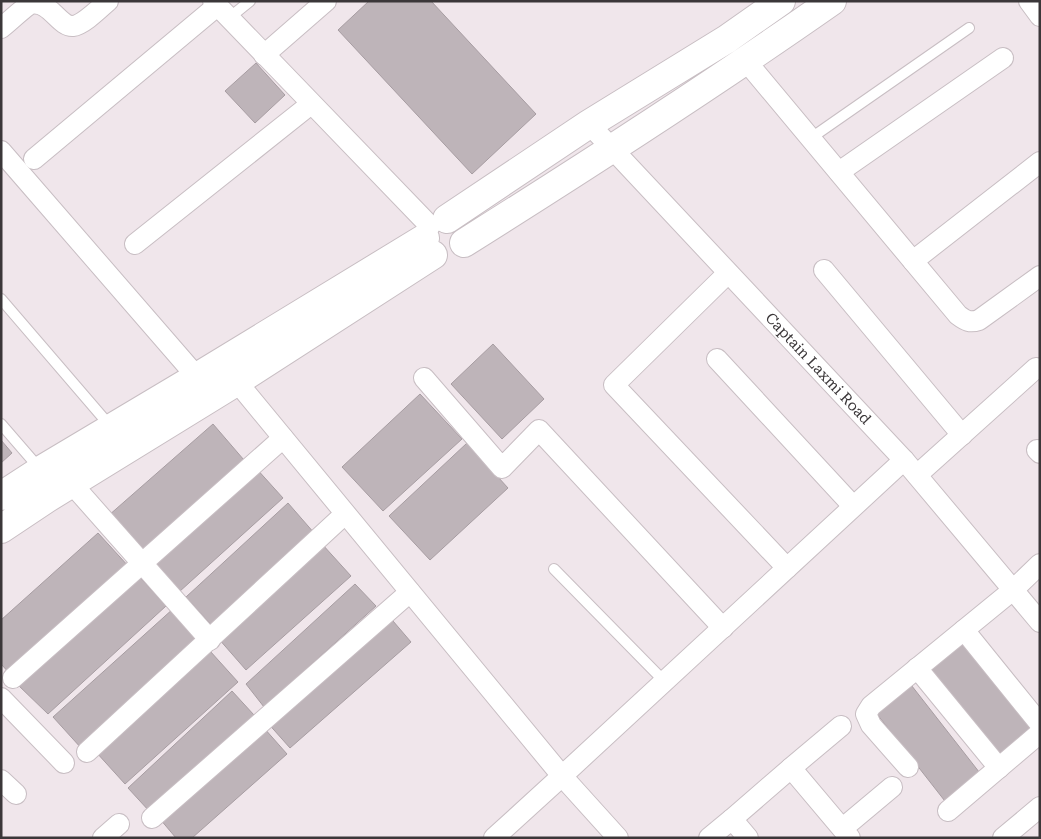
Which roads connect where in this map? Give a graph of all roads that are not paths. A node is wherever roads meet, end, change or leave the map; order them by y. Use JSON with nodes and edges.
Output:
{"nodes":[{"id":1,"x":108,"y":1,"type":"edge"},
{"id":2,"x":250,"y":1,"type":"edge"},
{"id":3,"x":326,"y":1,"type":"edge"},
{"id":4,"x":781,"y":1,"type":"edge"},
{"id":5,"x":832,"y":1,"type":"edge"},
{"id":6,"x":1029,"y":1,"type":"edge"},
{"id":7,"x":219,"y":8,"type":"edge"},
{"id":8,"x":1040,"y":16,"type":"edge"},
{"id":9,"x":1,"y":28,"type":"edge"},
{"id":10,"x":969,"y":28,"type":"dead end"},
{"id":11,"x":264,"y":55,"type":"junction"},
{"id":12,"x":1003,"y":58,"type":"dead end"},
{"id":13,"x":746,"y":61,"type":"junction"},
{"id":14,"x":311,"y":104,"type":"junction"},
{"id":15,"x":589,"y":124,"type":"junction"},
{"id":16,"x":811,"y":138,"type":"junction"},
{"id":17,"x":613,"y":149,"type":"junction"},
{"id":18,"x":1,"y":150,"type":"edge"},
{"id":19,"x":34,"y":159,"type":"dead end"},
{"id":20,"x":1040,"y":162,"type":"edge"},
{"id":21,"x":839,"y":172,"type":"junction"},
{"id":22,"x":434,"y":234,"type":"junction"},
{"id":23,"x":135,"y":244,"type":"dead end"},
{"id":24,"x":913,"y":260,"type":"junction"},
{"id":25,"x":824,"y":270,"type":"dead end"},
{"id":26,"x":728,"y":273,"type":"junction"},
{"id":27,"x":1040,"y":276,"type":"edge"},
{"id":28,"x":1,"y":299,"type":"edge"},
{"id":29,"x":717,"y":359,"type":"dead end"},
{"id":30,"x":1036,"y":368,"type":"dead end"},
{"id":31,"x":228,"y":372,"type":"junction"},
{"id":32,"x":197,"y":377,"type":"junction"},
{"id":33,"x":424,"y":378,"type":"dead end"},
{"id":34,"x":1,"y":424,"type":"edge"},
{"id":35,"x":112,"y":427,"type":"junction"},
{"id":36,"x":962,"y":434,"type":"junction"},
{"id":37,"x":283,"y":438,"type":"junction"},
{"id":38,"x":910,"y":468,"type":"junction"},
{"id":39,"x":41,"y":470,"type":"junction"},
{"id":40,"x":72,"y":484,"type":"junction"},
{"id":41,"x":1,"y":496,"type":"edge"},
{"id":42,"x":853,"y":506,"type":"junction"},
{"id":43,"x":346,"y":514,"type":"junction"},
{"id":44,"x":1,"y":529,"type":"edge"},
{"id":45,"x":142,"y":563,"type":"junction"},
{"id":46,"x":1040,"y":564,"type":"edge"},
{"id":47,"x":554,"y":568,"type":"dead end"},
{"id":48,"x":787,"y":568,"type":"junction"},
{"id":49,"x":1013,"y":590,"type":"junction"},
{"id":50,"x":410,"y":592,"type":"junction"},
{"id":51,"x":1040,"y":622,"type":"edge"},
{"id":52,"x":723,"y":628,"type":"junction"},
{"id":53,"x":964,"y":630,"type":"junction"},
{"id":54,"x":210,"y":640,"type":"junction"},
{"id":55,"x":918,"y":668,"type":"junction"},
{"id":56,"x":13,"y":678,"type":"dead end"},
{"id":57,"x":664,"y":682,"type":"junction"},
{"id":58,"x":1,"y":698,"type":"edge"},
{"id":59,"x":1040,"y":724,"type":"edge"},
{"id":60,"x":841,"y":726,"type":"dead end"},
{"id":61,"x":1040,"y":733,"type":"edge"},
{"id":62,"x":88,"y":752,"type":"dead end"},
{"id":63,"x":64,"y":763,"type":"dead end"},
{"id":64,"x":791,"y":768,"type":"junction"},
{"id":65,"x":908,"y":768,"type":"dead end"},
{"id":66,"x":999,"y":768,"type":"junction"},
{"id":67,"x":562,"y":776,"type":"junction"},
{"id":68,"x":1,"y":780,"type":"edge"},
{"id":69,"x":892,"y":787,"type":"dead end"},
{"id":70,"x":16,"y":794,"type":"dead end"},
{"id":71,"x":1040,"y":807,"type":"edge"},
{"id":72,"x":948,"y":811,"type":"dead end"},
{"id":73,"x":152,"y":818,"type":"dead end"},
{"id":74,"x":732,"y":819,"type":"junction"},
{"id":75,"x":119,"y":824,"type":"dead end"},
{"id":76,"x":846,"y":833,"type":"edge"},
{"id":77,"x":613,"y":836,"type":"edge"},
{"id":78,"x":103,"y":838,"type":"edge"},
{"id":79,"x":494,"y":838,"type":"edge"},
{"id":80,"x":709,"y":838,"type":"edge"},
{"id":81,"x":748,"y":838,"type":"edge"},
{"id":82,"x":1003,"y":838,"type":"edge"}],
"edges":[{"from":1,"to":9,"type":"street"},
{"from":2,"to":7,"type":"lane"},
{"from":3,"to":11,"type":"street"},
{"from":4,"to":15,"type":"street"},
{"from":5,"to":13,"type":"street"},
{"from":6,"to":8,"type":"street"},
{"from":7,"to":11,"type":"street"},
{"from":7,"to":19,"type":"street"},
{"from":10,"to":16,"type":"lane"},
{"from":11,"to":14,"type":"street"},
{"from":12,"to":21,"type":"street"},
{"from":13,"to":16,"type":"street"},
{"from":13,"to":17,"type":"street"},
{"from":14,"to":22,"type":"street"},
{"from":14,"to":23,"type":"street"},
{"from":15,"to":17,"type":"street","name":"Captain Laxmi Road"},
{"from":15,"to":22,"type":"street"},
{"from":16,"to":21,"type":"street"},
{"from":17,"to":22,"type":"street"},
{"from":17,"to":26,"type":"street","name":"Captain Laxmi Road"},
{"from":18,"to":32,"type":"street"},
{"from":20,"to":24,"type":"street"},
{"from":21,"to":24,"type":"street"},
{"from":22,"to":31,"type":"street"},
{"from":24,"to":27,"type":"street"},
{"from":25,"to":36,"type":"street"},
{"from":26,"to":38,"type":"street","name":"Captain Laxmi Road"},
{"from":26,"to":48,"type":"street"},
{"from":28,"to":35,"type":"lane"},
{"from":29,"to":42,"type":"street"},
{"from":30,"to":36,"type":"street"},
{"from":31,"to":32,"type":"street"},
{"from":31,"to":37,"type":"street"},
{"from":31,"to":40,"type":"street"},
{"from":32,"to":35,"type":"street"},
{"from":33,"to":52,"type":"street"},
{"from":34,"to":39,"type":"lane"},
{"from":35,"to":39,"type":"street"},
{"from":36,"to":38,"type":"street"},
{"from":37,"to":43,"type":"street"},
{"from":37,"to":45,"type":"street"},
{"from":38,"to":42,"type":"street"},
{"from":38,"to":49,"type":"street","name":"Captain Laxmi Road"},
{"from":39,"to":41,"type":"street"},
{"from":40,"to":44,"type":"street"},
{"from":40,"to":45,"type":"street"},
{"from":42,"to":48,"type":"street"},
{"from":43,"to":50,"type":"street"},
{"from":43,"to":54,"type":"street"},
{"from":45,"to":54,"type":"street"},
{"from":45,"to":56,"type":"street"},
{"from":46,"to":49,"type":"street"},
{"from":47,"to":57,"type":"lane"},
{"from":48,"to":52,"type":"street"},
{"from":49,"to":51,"type":"street","name":"Captain Laxmi Road"},
{"from":49,"to":53,"type":"street"},
{"from":50,"to":67,"type":"street"},
{"from":50,"to":73,"type":"street"},
{"from":52,"to":57,"type":"street"},
{"from":53,"to":55,"type":"street"},
{"from":53,"to":59,"type":"street"},
{"from":54,"to":62,"type":"street"},
{"from":55,"to":65,"type":"street"},
{"from":55,"to":66,"type":"street"},
{"from":57,"to":67,"type":"street"},
{"from":58,"to":63,"type":"street"},
{"from":60,"to":64,"type":"street"},
{"from":61,"to":66,"type":"street"},
{"from":64,"to":74,"type":"street"},
{"from":64,"to":76,"type":"street"},
{"from":66,"to":72,"type":"street"},
{"from":67,"to":77,"type":"street"},
{"from":67,"to":79,"type":"street"},
{"from":68,"to":70,"type":"street"},
{"from":69,"to":76,"type":"street"},
{"from":71,"to":82,"type":"street"},
{"from":74,"to":80,"type":"street"},
{"from":74,"to":81,"type":"street"},
{"from":75,"to":78,"type":"street"}]}
